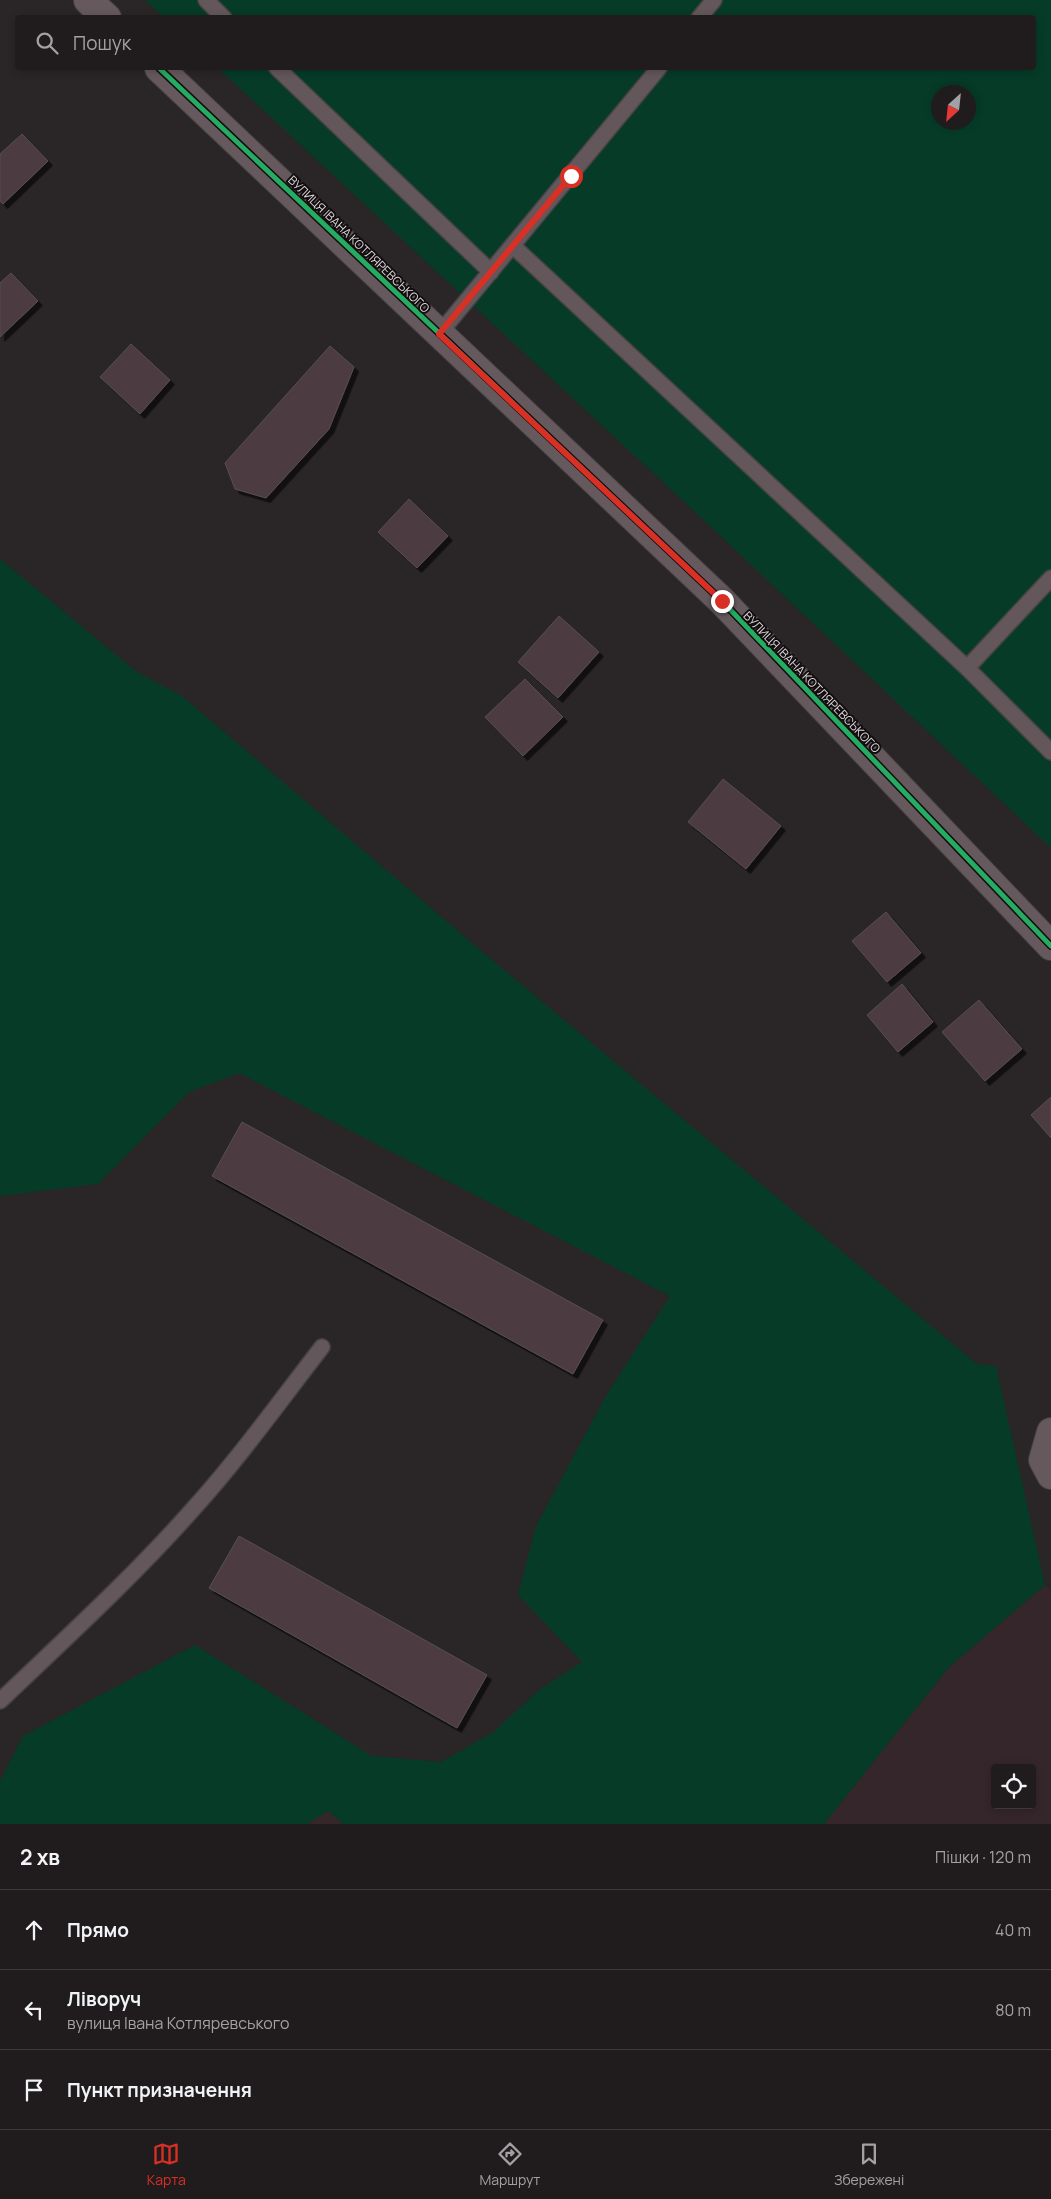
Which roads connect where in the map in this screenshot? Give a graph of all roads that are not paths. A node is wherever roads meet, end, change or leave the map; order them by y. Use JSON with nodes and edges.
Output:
{"nodes":[{"id":1,"x":88,"y":0,"type":"edge"},
{"id":2,"x":206,"y":0,"type":"edge"},
{"id":3,"x":714,"y":0,"type":"edge"},
{"id":4,"x":103,"y":15,"type":"edge"},
{"id":5,"x":221,"y":15,"type":"edge"},
{"id":6,"x":702,"y":15,"type":"edge"},
{"id":7,"x":161,"y":70,"type":"edge"},
{"id":8,"x":279,"y":70,"type":"edge"},
{"id":9,"x":657,"y":70,"type":"edge"},
{"id":10,"x":513,"y":246,"type":"junction"},
{"id":11,"x":491,"y":272,"type":"junction"},
{"id":12,"x":439,"y":334,"type":"junction"},
{"id":13,"x":1051,"y":578,"type":"edge"},
{"id":14,"x":967,"y":668,"type":"junction"},
{"id":15,"x":1051,"y":752,"type":"edge"},
{"id":16,"x":1051,"y":946,"type":"edge"},
{"id":17,"x":322,"y":1347,"type":"dead end"},
{"id":18,"x":1051,"y":1432,"type":"edge"},
{"id":19,"x":1051,"y":1475,"type":"edge"},
{"id":20,"x":0,"y":1701,"type":"edge"}],
"edges":[{"from":1,"to":4,"type":"street"},
{"from":2,"to":5,"type":"lane"},
{"from":3,"to":6,"type":"lane"},
{"from":7,"to":12,"type":"street","name":"ВУЛИЦЯ ІВАНА КОТЛЯРЕВСЬКОГО"},
{"from":8,"to":11,"type":"lane"},
{"from":9,"to":10,"type":"lane"},
{"from":10,"to":11,"type":"lane"},
{"from":10,"to":14,"type":"lane"},
{"from":11,"to":12,"type":"lane"},
{"from":12,"to":16,"type":"street","name":"ВУЛИЦЯ ІВАНА КОТЛЯРЕВСЬКОГО"},
{"from":13,"to":14,"type":"lane"},
{"from":14,"to":15,"type":"lane"},
{"from":17,"to":20,"type":"lane"},
{"from":18,"to":19,"type":"street"}]}
